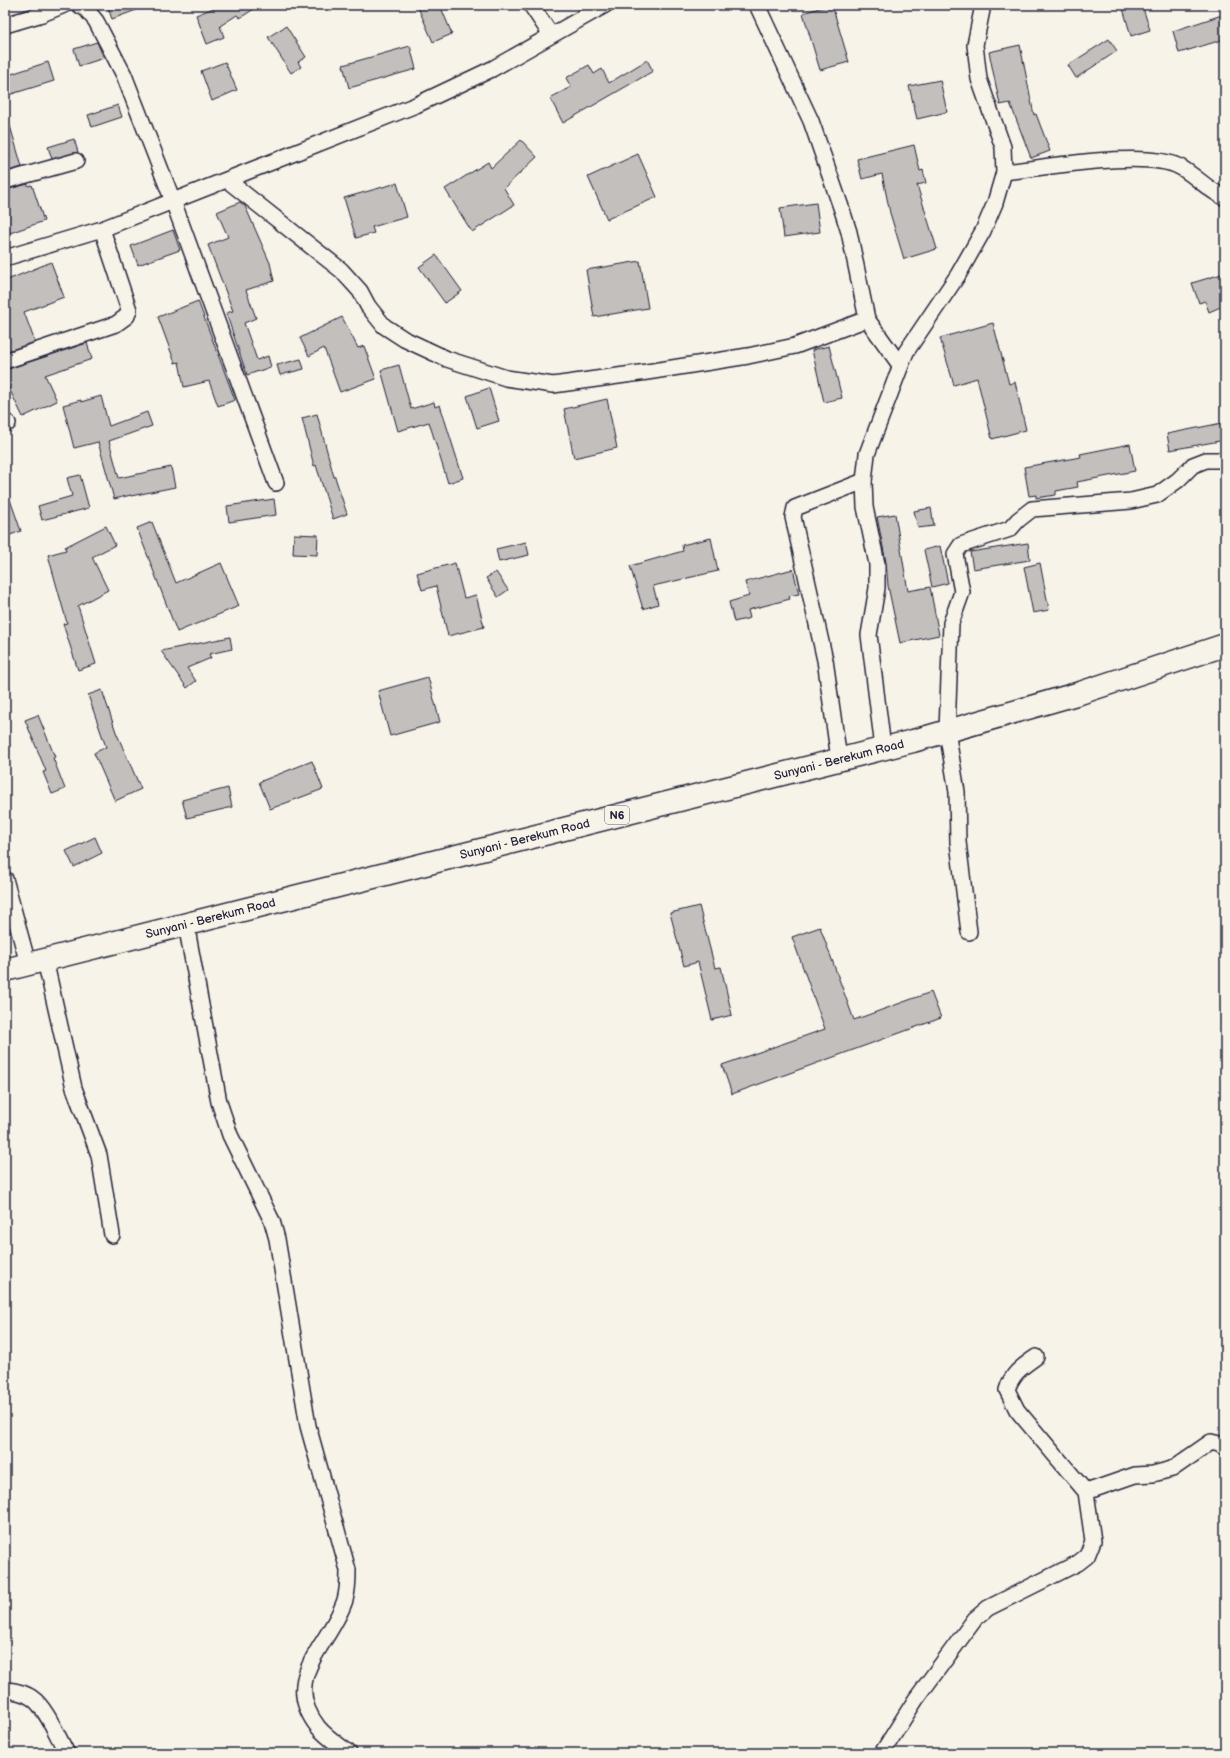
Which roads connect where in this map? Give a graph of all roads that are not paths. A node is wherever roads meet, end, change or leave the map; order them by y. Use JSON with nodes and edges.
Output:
{"nodes":[{"id":1,"x":64,"y":5,"type":"edge"},
{"id":2,"x":531,"y":5,"type":"edge"},
{"id":3,"x":606,"y":5,"type":"edge"},
{"id":4,"x":757,"y":5,"type":"edge"},
{"id":5,"x":983,"y":5,"type":"edge"},
{"id":6,"x":86,"y":6,"type":"edge"},
{"id":7,"x":5,"y":25,"type":"edge"},
{"id":8,"x":551,"y":35,"type":"junction"},
{"id":9,"x":76,"y":161,"type":"dead end"},
{"id":10,"x":1004,"y":172,"type":"junction"},
{"id":11,"x":227,"y":180,"type":"junction"},
{"id":12,"x":5,"y":181,"type":"edge"},
{"id":13,"x":1225,"y":198,"type":"edge"},
{"id":14,"x":173,"y":201,"type":"junction"},
{"id":15,"x":102,"y":229,"type":"junction"},
{"id":16,"x":5,"y":258,"type":"edge"},
{"id":17,"x":866,"y":319,"type":"junction"},
{"id":18,"x":5,"y":361,"type":"edge"},
{"id":19,"x":900,"y":365,"type":"junction"},
{"id":20,"x":1225,"y":460,"type":"edge"},
{"id":21,"x":864,"y":481,"type":"junction"},
{"id":22,"x":276,"y":483,"type":"dead end"},
{"id":23,"x":1225,"y":644,"type":"edge"},
{"id":24,"x":947,"y":731,"type":"junction"},
{"id":25,"x":883,"y":748,"type":"junction"},
{"id":26,"x":839,"y":759,"type":"junction"},
{"id":27,"x":5,"y":880,"type":"edge"},
{"id":28,"x":186,"y":924,"type":"junction"},
{"id":29,"x":969,"y":932,"type":"dead end"},
{"id":30,"x":36,"y":962,"type":"junction"},
{"id":31,"x":5,"y":970,"type":"edge"},
{"id":32,"x":112,"y":1235,"type":"dead end"},
{"id":33,"x":1036,"y":1357,"type":"dead end"},
{"id":34,"x":1225,"y":1448,"type":"edge"},
{"id":35,"x":1086,"y":1492,"type":"junction"},
{"id":36,"x":5,"y":1690,"type":"edge"},
{"id":37,"x":67,"y":1753,"type":"edge"},
{"id":38,"x":348,"y":1753,"type":"edge"},
{"id":39,"x":882,"y":1753,"type":"edge"}],
"edges":[{"from":1,"to":7,"type":"street"},
{"from":2,"to":8,"type":"street"},
{"from":3,"to":8,"type":"street"},
{"from":4,"to":17,"type":"street"},
{"from":5,"to":10,"type":"street"},
{"from":6,"to":14,"type":"street"},
{"from":8,"to":11,"type":"street"},
{"from":9,"to":12,"type":"street"},
{"from":10,"to":13,"type":"street"},
{"from":10,"to":19,"type":"street"},
{"from":11,"to":14,"type":"street"},
{"from":11,"to":17,"type":"street"},
{"from":14,"to":15,"type":"street"},
{"from":14,"to":22,"type":"street"},
{"from":15,"to":16,"type":"street"},
{"from":15,"to":18,"type":"street"},
{"from":17,"to":19,"type":"street"},
{"from":19,"to":21,"type":"street"},
{"from":20,"to":24,"type":"street"},
{"from":21,"to":25,"type":"street"},
{"from":21,"to":26,"type":"street"},
{"from":23,"to":24,"type":"main road","name":"Sunyani - Berekum Road","number":"N6"},
{"from":24,"to":25,"type":"main road","name":"Sunyani - Berekum Road","number":"N6"},
{"from":24,"to":29,"type":"street"},
{"from":25,"to":26,"type":"main road","name":"Sunyani - Berekum Road","number":"N6"},
{"from":26,"to":28,"type":"main road","name":"Sunyani - Berekum Road","number":"N6"},
{"from":27,"to":30,"type":"street"},
{"from":28,"to":30,"type":"main road","name":"Sunyani - Berekum Road","number":"N6"},
{"from":28,"to":38,"type":"street"},
{"from":30,"to":31,"type":"main road","name":"Sunyani - Berekum Road","number":"N6"},
{"from":30,"to":32,"type":"street"},
{"from":33,"to":35,"type":"street"},
{"from":34,"to":35,"type":"street"},
{"from":35,"to":39,"type":"street"},
{"from":36,"to":37,"type":"street"}]}
